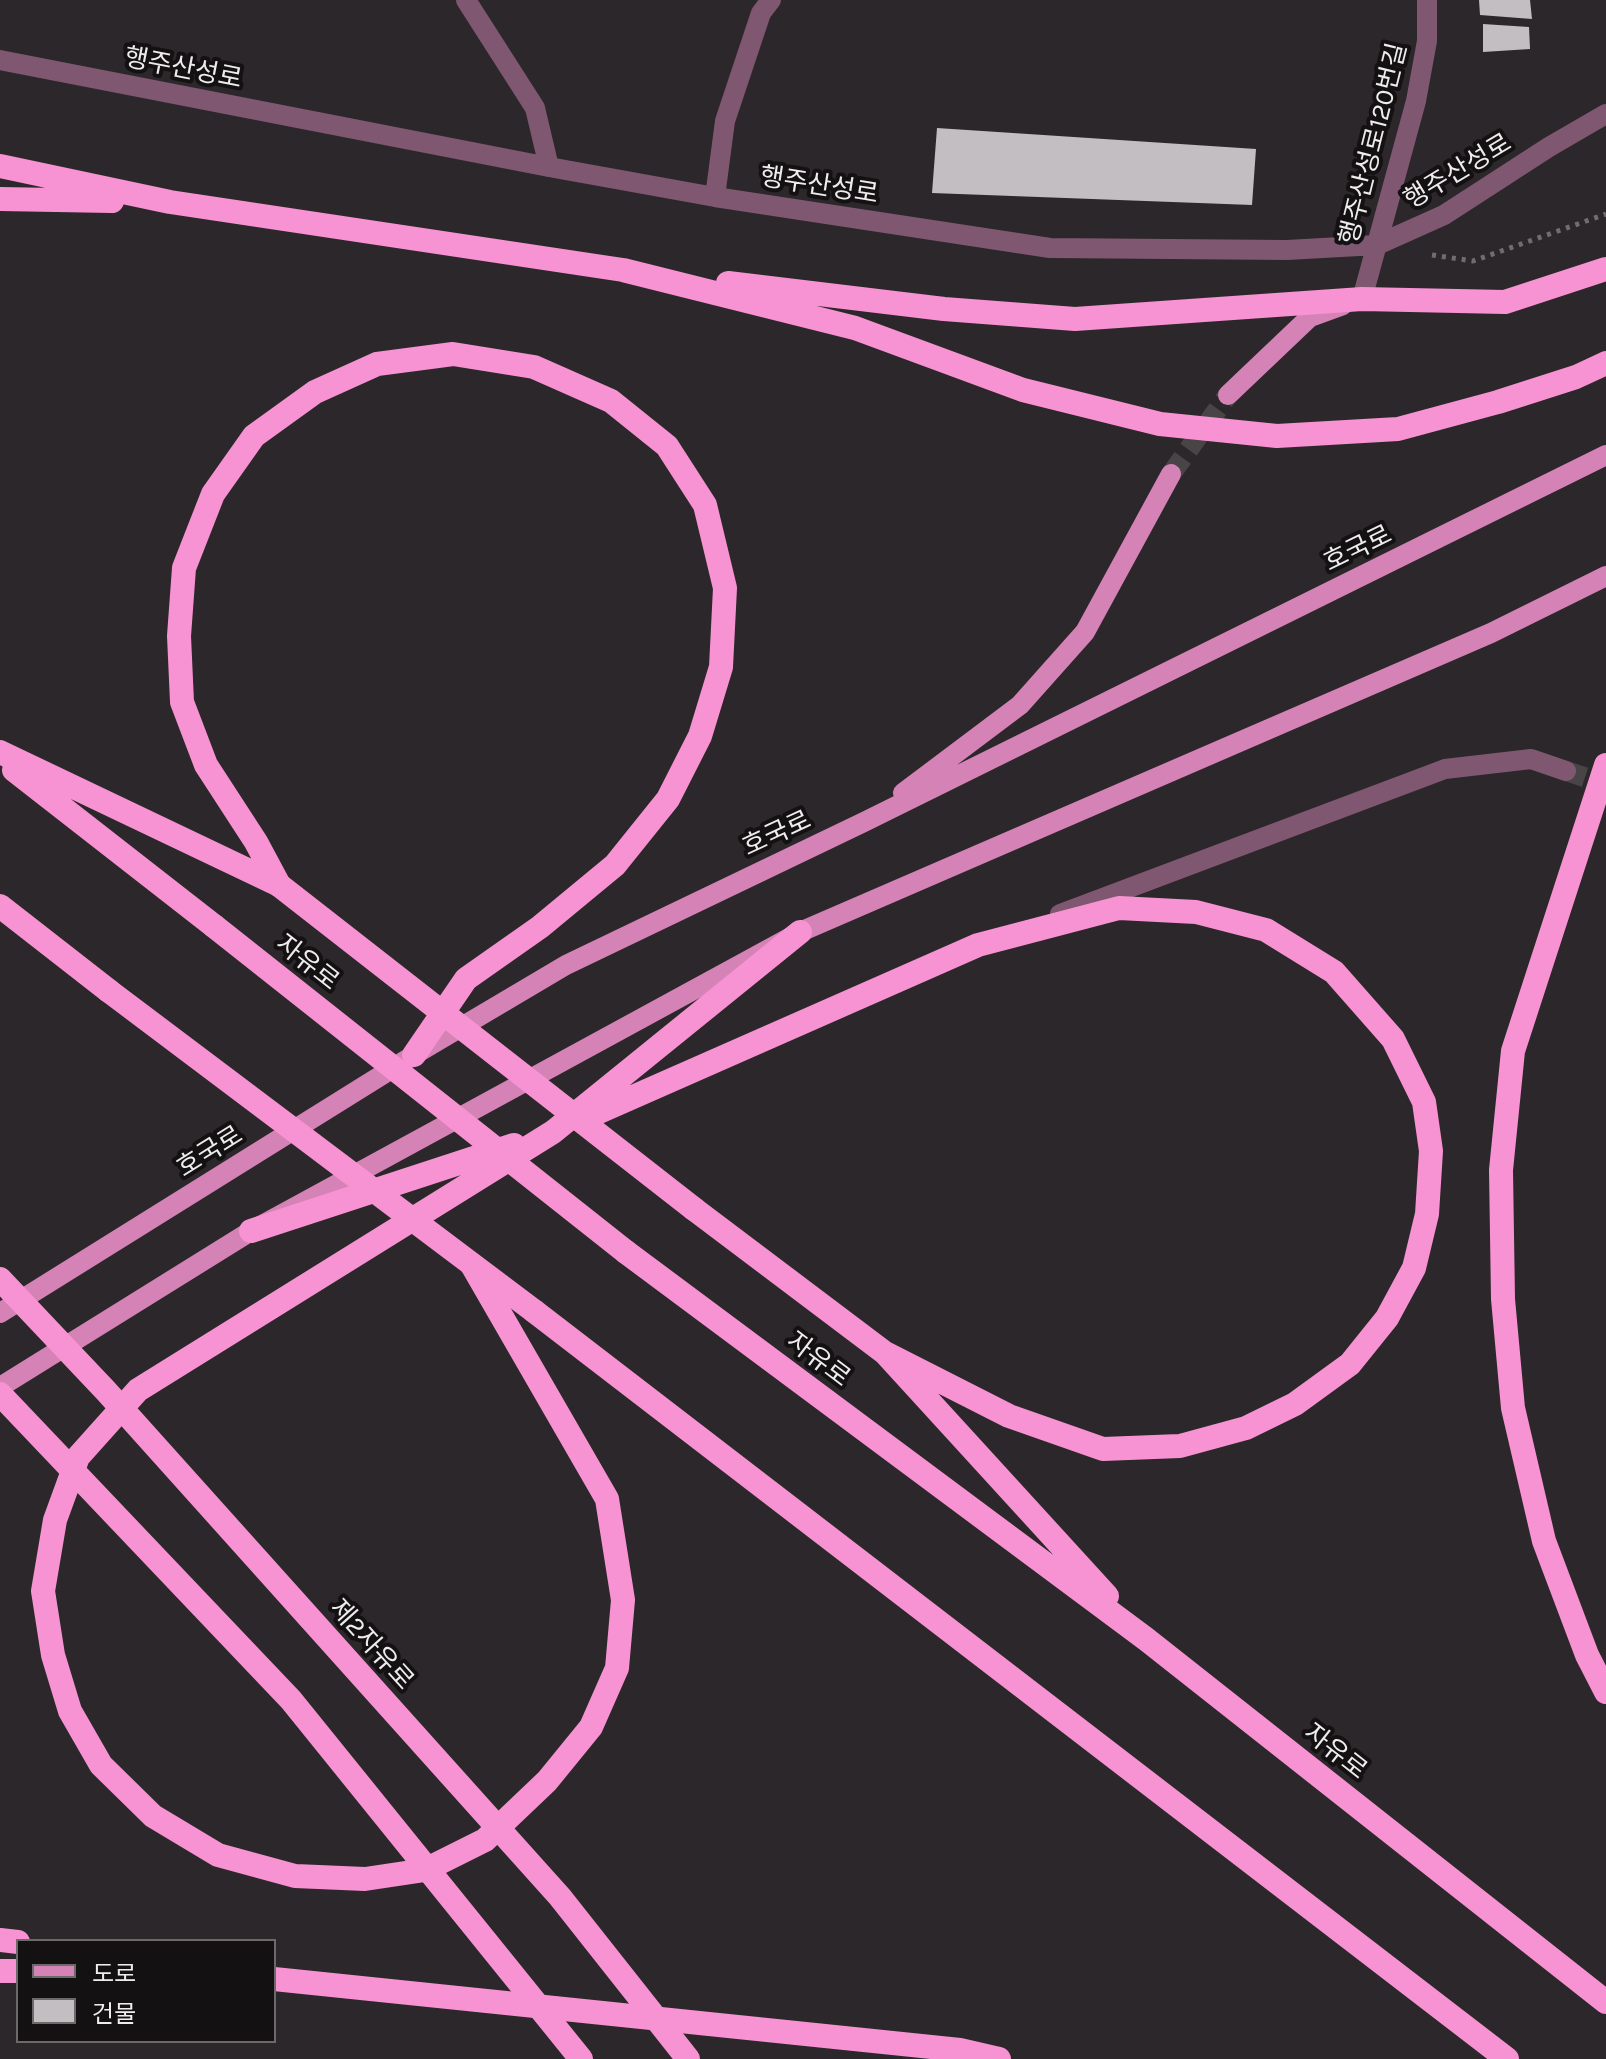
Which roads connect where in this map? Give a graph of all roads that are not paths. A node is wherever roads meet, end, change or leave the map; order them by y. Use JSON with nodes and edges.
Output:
{"nodes":[{"id":1,"x":466,"y":0,"type":"edge"},
{"id":2,"x":771,"y":0,"type":"edge"},
{"id":3,"x":1427,"y":0,"type":"edge"},
{"id":4,"x":0,"y":60,"type":"edge"},
{"id":5,"x":1606,"y":114,"type":"edge"},
{"id":6,"x":0,"y":166,"type":"edge"},
{"id":7,"x":549,"y":167,"type":"junction"},
{"id":8,"x":715,"y":197,"type":"junction"},
{"id":9,"x":0,"y":199,"type":"edge"},
{"id":10,"x":170,"y":202,"type":"junction"},
{"id":11,"x":1377,"y":245,"type":"junction"},
{"id":12,"x":1606,"y":269,"type":"edge"},
{"id":13,"x":623,"y":270,"type":"junction"},
{"id":14,"x":1362,"y":299,"type":"junction"},
{"id":15,"x":1606,"y":363,"type":"edge"},
{"id":16,"x":1228,"y":395,"type":"tunnel mouth"},
{"id":17,"x":1606,"y":455,"type":"edge"},
{"id":18,"x":1171,"y":474,"type":"tunnel mouth"},
{"id":19,"x":1606,"y":576,"type":"edge"},
{"id":20,"x":0,"y":752,"type":"edge"},
{"id":21,"x":0,"y":759,"type":"edge"},
{"id":22,"x":1606,"y":765,"type":"edge"},
{"id":23,"x":1566,"y":771,"type":"tunnel mouth"},
{"id":24,"x":864,"y":822,"type":"junction"},
{"id":25,"x":279,"y":885,"type":"junction"},
{"id":26,"x":0,"y":906,"type":"edge"},
{"id":27,"x":800,"y":932,"type":"junction"},
{"id":28,"x":978,"y":945,"type":"junction"},
{"id":29,"x":414,"y":1055,"type":"junction"},
{"id":30,"x":553,"y":1132,"type":"junction"},
{"id":31,"x":251,"y":1231,"type":"junction"},
{"id":32,"x":472,"y":1265,"type":"junction"},
{"id":33,"x":0,"y":1279,"type":"edge"},
{"id":34,"x":0,"y":1313,"type":"edge"},
{"id":35,"x":885,"y":1353,"type":"junction"},
{"id":36,"x":0,"y":1387,"type":"edge"},
{"id":37,"x":0,"y":1394,"type":"edge"},
{"id":38,"x":1146,"y":1639,"type":"junction"},
{"id":39,"x":1606,"y":1692,"type":"edge"},
{"id":40,"x":276,"y":1979,"type":"edge"},
{"id":41,"x":1606,"y":2002,"type":"edge"},
{"id":42,"x":581,"y":2059,"type":"edge"},
{"id":43,"x":688,"y":2059,"type":"edge"},
{"id":44,"x":999,"y":2059,"type":"edge"},
{"id":45,"x":1507,"y":2059,"type":"edge"}],
"edges":[{"from":1,"to":7,"type":"street"},
{"from":2,"to":8,"type":"street"},
{"from":3,"to":11,"type":"street","name":"행주산성로120번길"},
{"from":4,"to":7,"type":"street","name":"행주산성로"},
{"from":5,"to":11,"type":"street","name":"행주산성로"},
{"from":6,"to":10,"type":"highway"},
{"from":7,"to":8,"type":"street","name":"행주산성로"},
{"from":8,"to":11,"type":"street","name":"행주산성로"},
{"from":9,"to":10,"type":"highway"},
{"from":10,"to":13,"type":"highway"},
{"from":11,"to":14,"type":"street","name":"행주산성로120번길"},
{"from":12,"to":14,"type":"highway"},
{"from":13,"to":14,"type":"highway"},
{"from":13,"to":15,"type":"highway"},
{"from":14,"to":16,"type":"main road"},
{"from":17,"to":24,"type":"main road","name":"호국로"},
{"from":18,"to":24,"type":"main road"},
{"from":19,"to":27,"type":"main road"},
{"from":20,"to":25,"type":"highway"},
{"from":21,"to":38,"type":"highway","name":"자유로","bridge":true},
{"from":22,"to":39,"type":"highway"},
{"from":23,"to":28,"type":"street"},
{"from":24,"to":29,"type":"main road","name":"호국로"},
{"from":25,"to":29,"type":"highway"},
{"from":25,"to":35,"type":"highway","bridge":true},
{"from":26,"to":32,"type":"highway","bridge":true},
{"from":27,"to":30,"type":"highway"},
{"from":27,"to":31,"type":"main road"},
{"from":28,"to":30,"type":"highway"},
{"from":28,"to":35,"type":"highway"},
{"from":29,"to":34,"type":"main road","name":"호국로"},
{"from":30,"to":31,"type":"highway"},
{"from":30,"to":32,"type":"highway"},
{"from":31,"to":36,"type":"main road"},
{"from":32,"to":45,"type":"highway","bridge":true},
{"from":33,"to":43,"type":"highway","name":"제2자유로","bridge":true},
{"from":35,"to":38,"type":"highway"},
{"from":37,"to":42,"type":"highway","bridge":true},
{"from":38,"to":41,"type":"highway","name":"자유로"},
{"from":40,"to":44,"type":"highway"}]}
